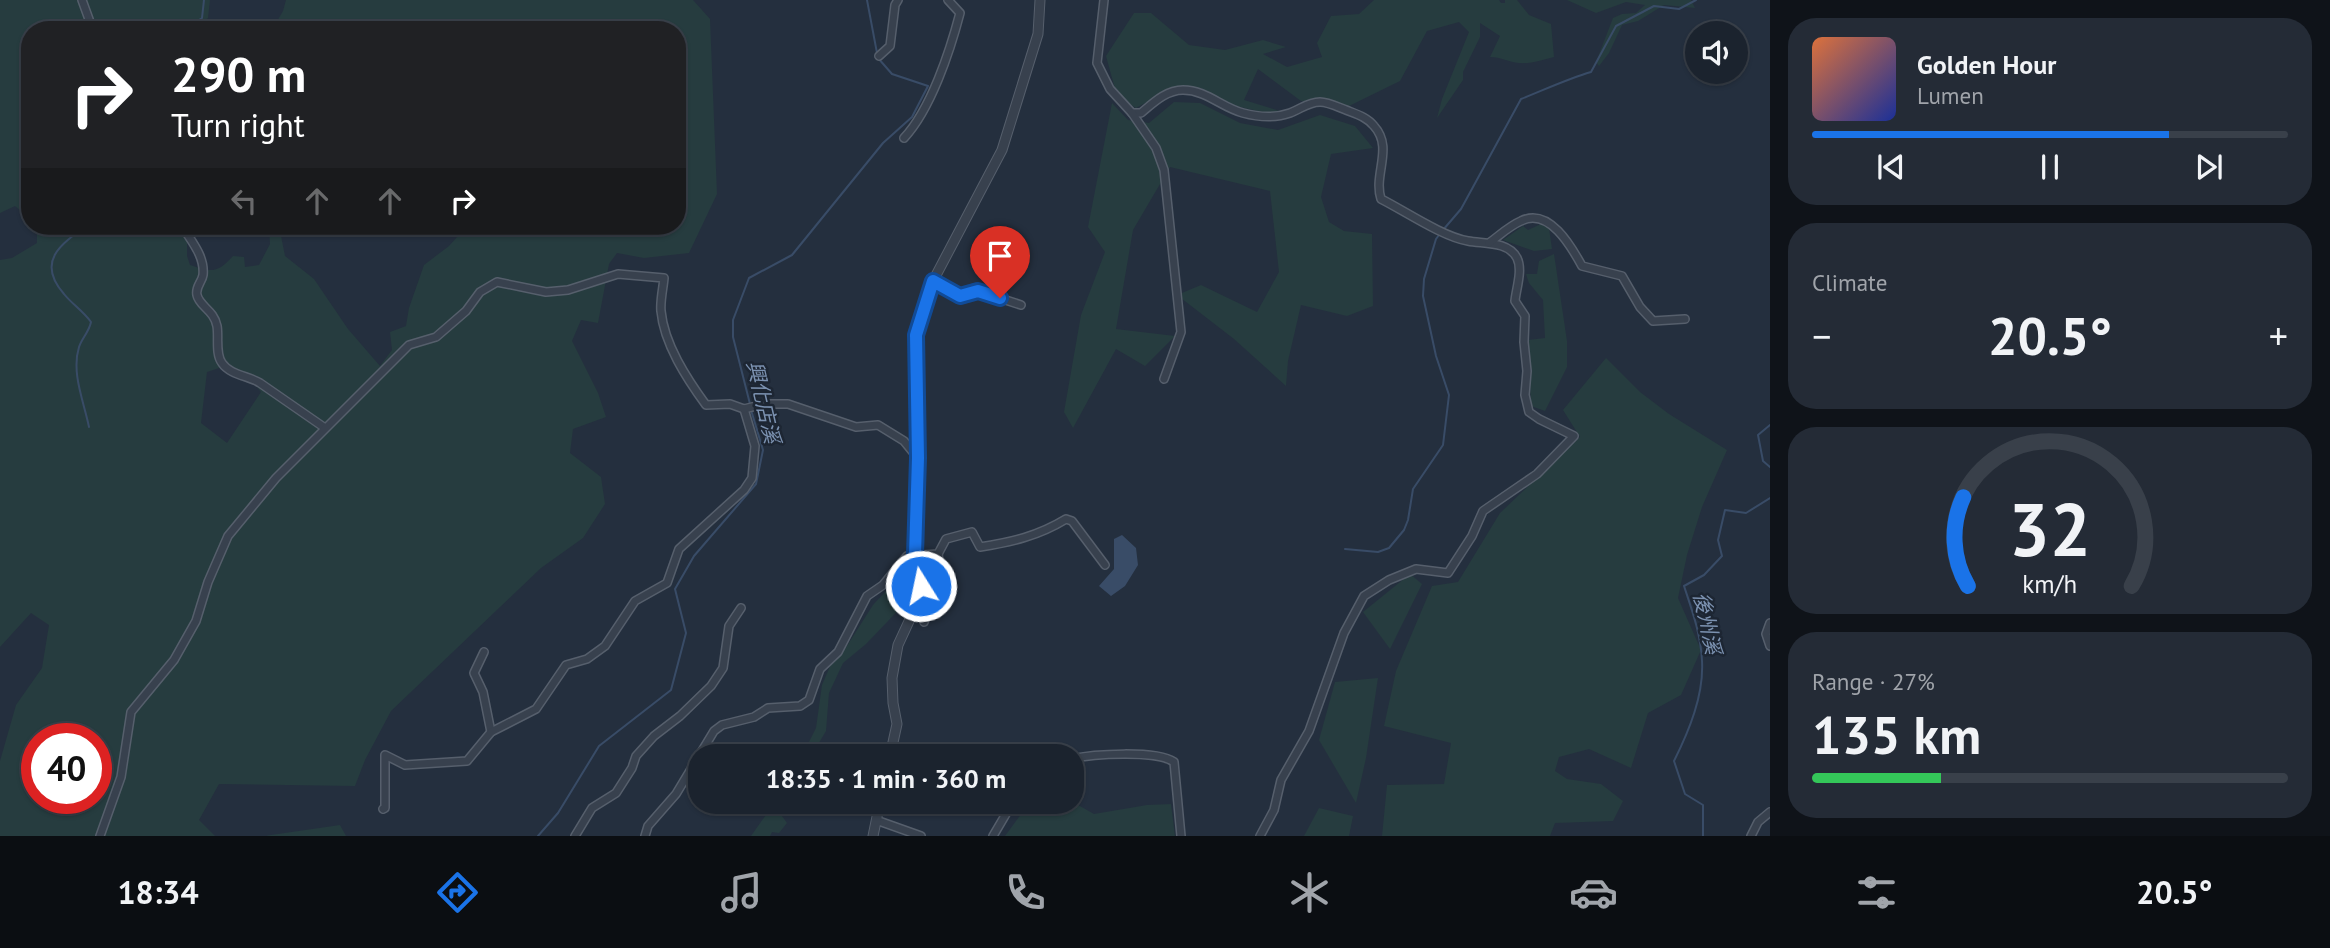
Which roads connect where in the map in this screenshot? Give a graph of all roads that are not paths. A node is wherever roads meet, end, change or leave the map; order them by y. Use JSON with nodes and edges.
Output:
{"nodes":[{"id":1,"x":82,"y":0,"type":"edge"},
{"id":2,"x":898,"y":0,"type":"edge"},
{"id":3,"x":948,"y":0,"type":"edge"},
{"id":4,"x":1040,"y":0,"type":"edge"},
{"id":5,"x":1104,"y":0,"type":"edge"},
{"id":6,"x":89,"y":21,"type":"edge"},
{"id":7,"x":879,"y":56,"type":"dead end"},
{"id":8,"x":1132,"y":113,"type":"junction"},
{"id":9,"x":904,"y":138,"type":"dead end"},
{"id":10,"x":188,"y":235,"type":"edge"},
{"id":11,"x":1488,"y":243,"type":"junction"},
{"id":12,"x":933,"y":281,"type":"junction"},
{"id":13,"x":1021,"y":305,"type":"dead end"},
{"id":14,"x":1685,"y":319,"type":"dead end"},
{"id":15,"x":1164,"y":379,"type":"dead end"},
{"id":16,"x":744,"y":409,"type":"junction"},
{"id":17,"x":325,"y":428,"type":"junction"},
{"id":18,"x":918,"y":458,"type":"junction"},
{"id":19,"x":915,"y":555,"type":"junction"},
{"id":20,"x":938,"y":555,"type":"junction"},
{"id":21,"x":1105,"y":565,"type":"dead end"},
{"id":22,"x":741,"y":608,"type":"dead end"},
{"id":23,"x":923,"y":622,"type":"dead end"},
{"id":24,"x":1770,"y":623,"type":"edge"},
{"id":25,"x":1770,"y":646,"type":"edge"},
{"id":26,"x":484,"y":652,"type":"dead end"},
{"id":27,"x":491,"y":732,"type":"junction"},
{"id":28,"x":893,"y":744,"type":"edge"},
{"id":29,"x":1084,"y":756,"type":"edge"},
{"id":30,"x":383,"y":809,"type":"dead end"},
{"id":31,"x":1770,"y":812,"type":"edge"},
{"id":32,"x":877,"y":814,"type":"edge"},
{"id":33,"x":1006,"y":814,"type":"edge"},
{"id":34,"x":876,"y":820,"type":"junction"},
{"id":35,"x":100,"y":836,"type":"edge"},
{"id":36,"x":575,"y":836,"type":"edge"},
{"id":37,"x":645,"y":836,"type":"edge"},
{"id":38,"x":873,"y":836,"type":"edge"},
{"id":39,"x":921,"y":836,"type":"edge"},
{"id":40,"x":993,"y":836,"type":"edge"},
{"id":41,"x":1181,"y":836,"type":"edge"},
{"id":42,"x":1260,"y":836,"type":"edge"},
{"id":43,"x":1751,"y":836,"type":"edge"}],
"edges":[{"from":1,"to":6,"type":"street"},
{"from":2,"to":7,"type":"street"},
{"from":3,"to":9,"type":"street"},
{"from":4,"to":12,"type":"street"},
{"from":5,"to":8,"type":"street"},
{"from":8,"to":11,"type":"street"},
{"from":8,"to":15,"type":"street"},
{"from":10,"to":17,"type":"street"},
{"from":11,"to":14,"type":"street"},
{"from":11,"to":42,"type":"street"},
{"from":12,"to":13,"type":"street"},
{"from":12,"to":18,"type":"street"},
{"from":16,"to":17,"type":"street"},
{"from":16,"to":18,"type":"street"},
{"from":16,"to":27,"type":"street"},
{"from":17,"to":35,"type":"street"},
{"from":18,"to":19,"type":"street"},
{"from":19,"to":20,"type":"street"},
{"from":19,"to":28,"type":"street"},
{"from":19,"to":37,"type":"street"},
{"from":20,"to":21,"type":"street"},
{"from":20,"to":23,"type":"street"},
{"from":22,"to":36,"type":"street"},
{"from":24,"to":25,"type":"street"},
{"from":26,"to":27,"type":"street"},
{"from":27,"to":30,"type":"street"},
{"from":29,"to":41,"type":"street"},
{"from":31,"to":43,"type":"street"},
{"from":32,"to":34,"type":"street"},
{"from":33,"to":40,"type":"street"},
{"from":34,"to":38,"type":"street"},
{"from":34,"to":39,"type":"street"}]}
